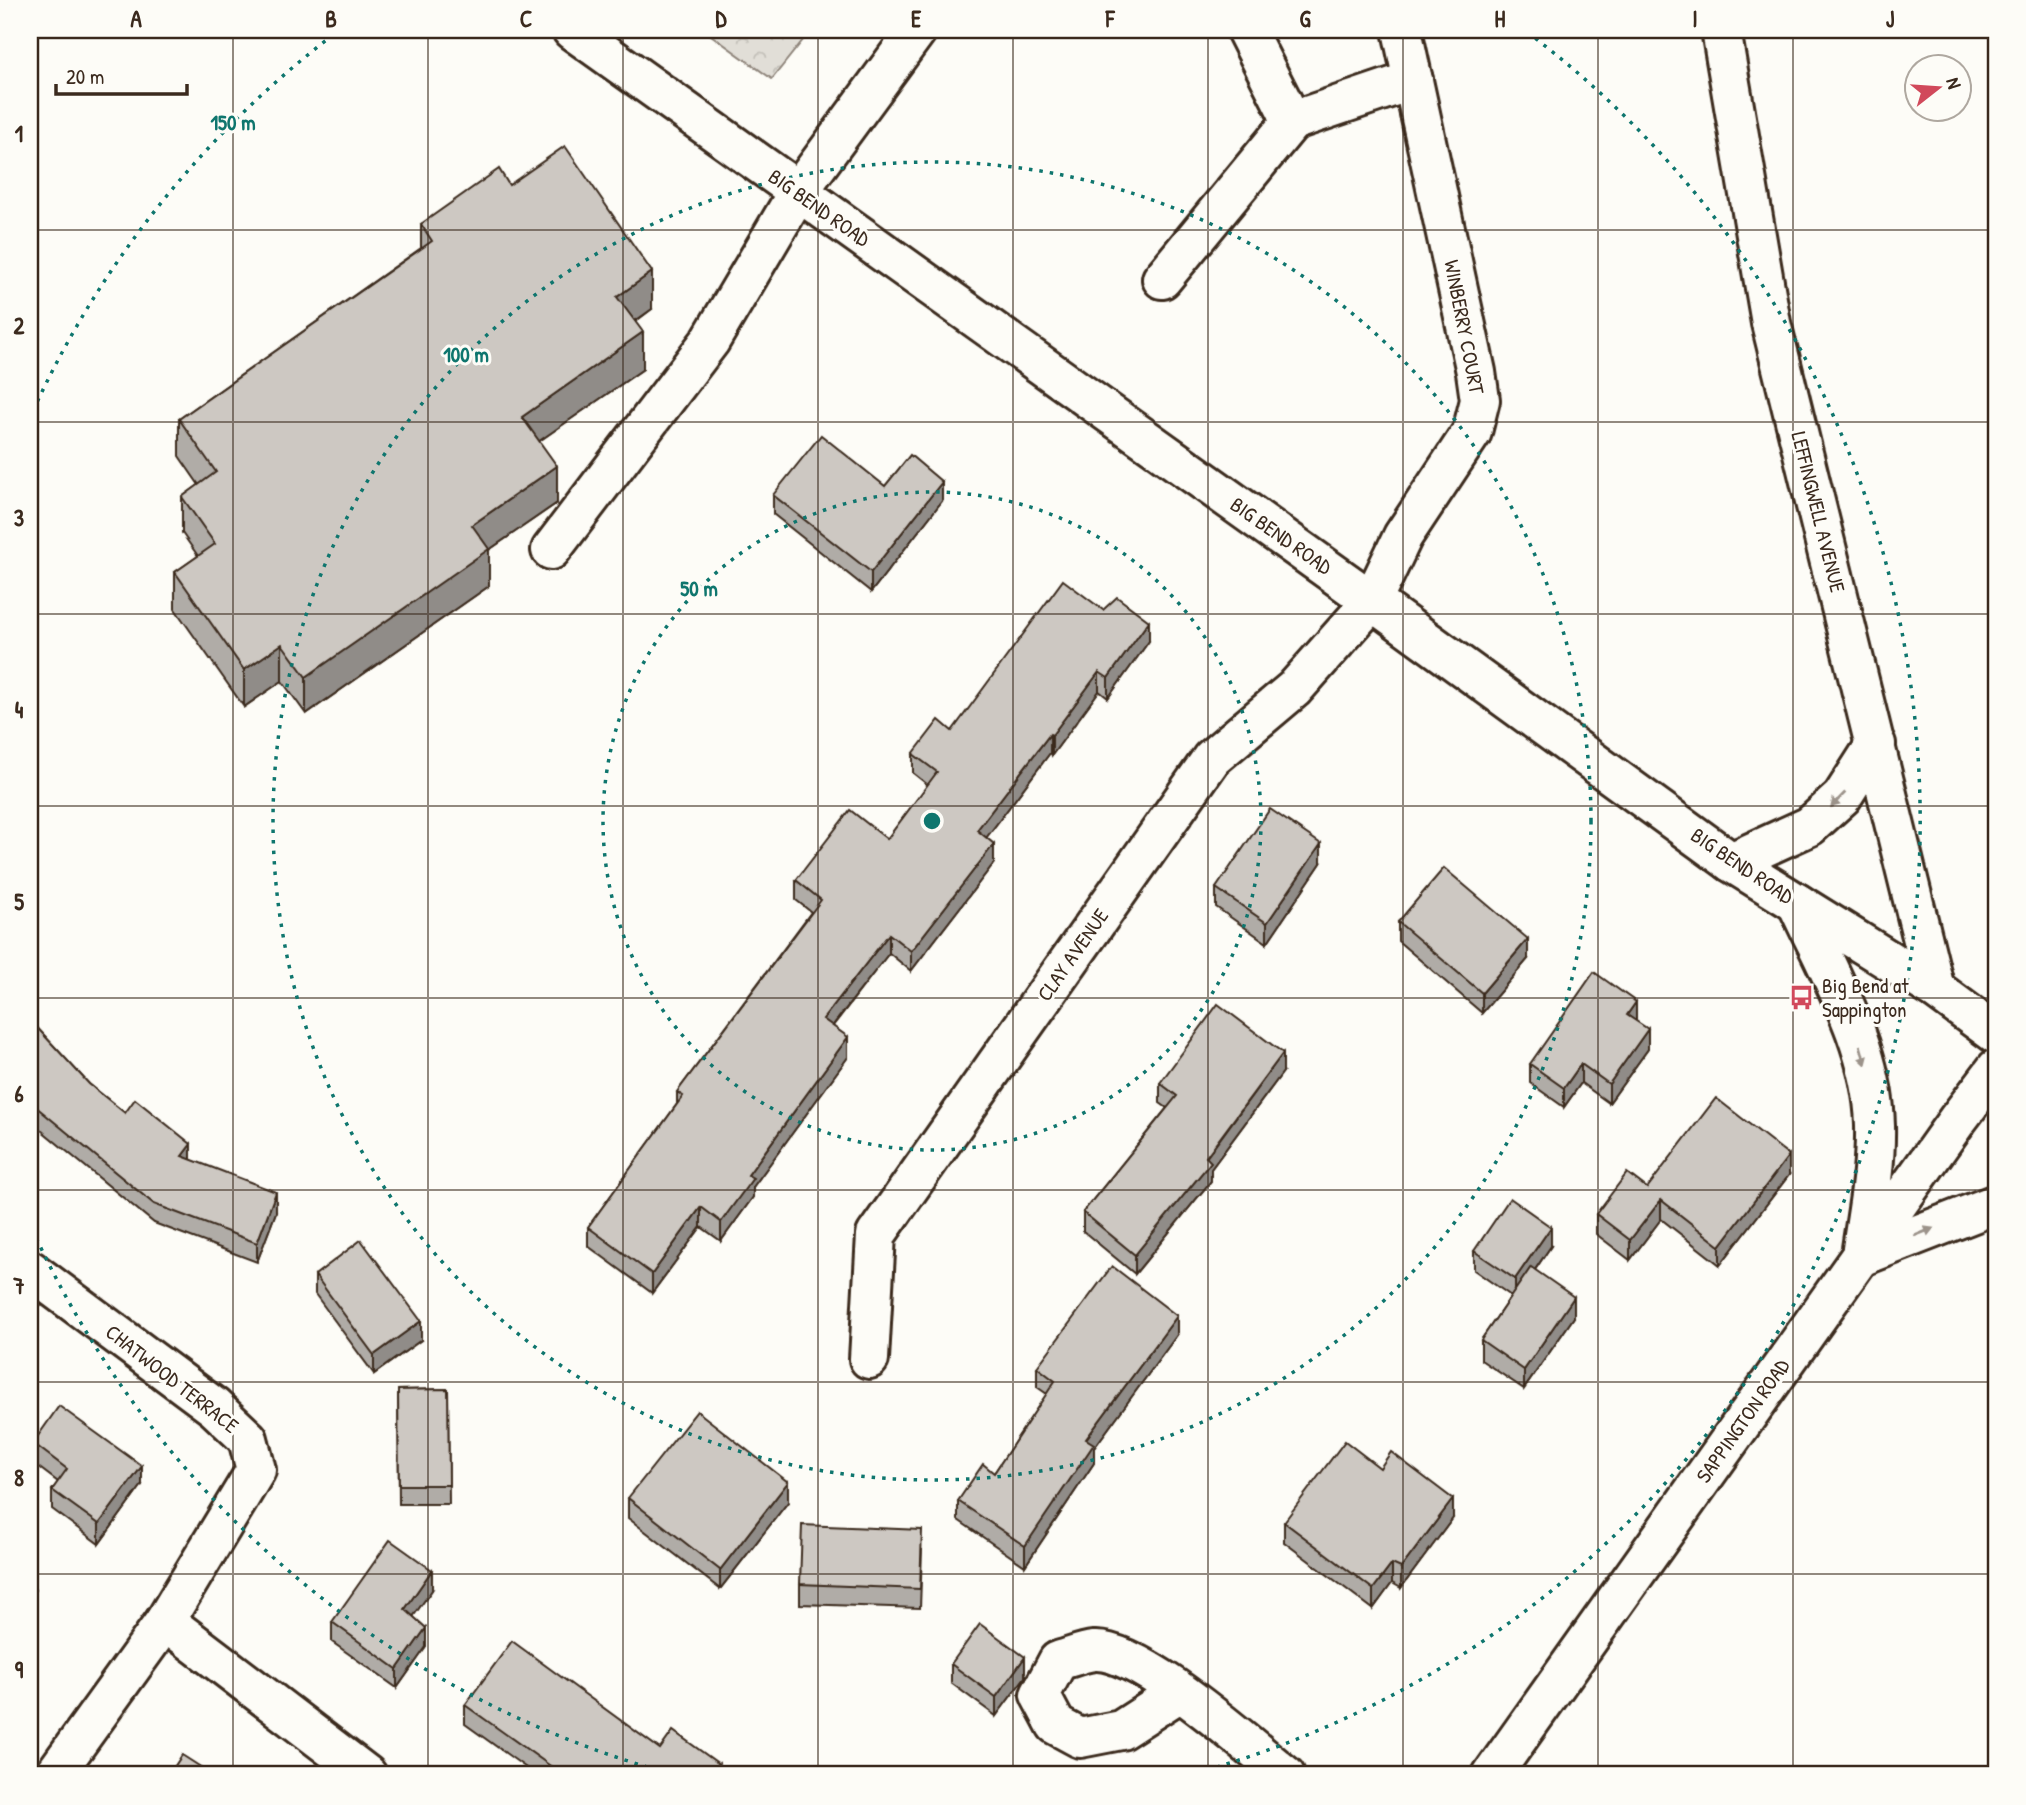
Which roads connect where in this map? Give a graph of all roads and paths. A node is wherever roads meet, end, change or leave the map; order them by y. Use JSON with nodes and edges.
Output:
{"nodes":[{"id":1,"x":572,"y":30,"type":"edge"},
{"id":2,"x":918,"y":30,"type":"edge"},
{"id":3,"x":1245,"y":30,"type":"edge"},
{"id":4,"x":1402,"y":30,"type":"edge"},
{"id":5,"x":1721,"y":30,"type":"edge"},
{"id":6,"x":1413,"y":80,"type":"junction"},
{"id":7,"x":1292,"y":121,"type":"junction"},
{"id":8,"x":798,"y":192,"type":"junction"},
{"id":9,"x":1162,"y":279,"type":"dead end"},
{"id":10,"x":551,"y":550,"type":"dead end"},
{"id":11,"x":1373,"y":601,"type":"junction"},
{"id":12,"x":1876,"y":744,"type":"junction"},
{"id":13,"x":1731,"y":862,"type":"junction"},
{"id":14,"x":1797,"y":903,"type":"junction"},
{"id":15,"x":1935,"y":989,"type":"junction"},
{"id":16,"x":1996,"y":1034,"type":"edge"},
{"id":17,"x":1996,"y":1069,"type":"edge"},
{"id":18,"x":1996,"y":1204,"type":"edge"},
{"id":19,"x":1860,"y":1257,"type":"junction"},
{"id":20,"x":30,"y":1270,"type":"edge"},
{"id":21,"x":869,"y":1359,"type":"dead end"},
{"id":22,"x":165,"y":1621,"type":"junction"},
{"id":23,"x":1180,"y":1692,"type":"dead end"},
{"id":24,"x":54,"y":1775,"type":"edge"},
{"id":25,"x":367,"y":1775,"type":"edge"},
{"id":26,"x":1285,"y":1775,"type":"edge"},
{"id":27,"x":1492,"y":1775,"type":"edge"}],
"edges":[{"from":1,"to":8,"type":"street","name":"BIG BEND ROAD"},
{"from":2,"to":8,"type":"street"},
{"from":3,"to":7,"type":"street"},
{"from":4,"to":6,"type":"street","name":"WINBERRY COURT"},
{"from":5,"to":12,"type":"street","name":"LEFFINGWELL AVENUE"},
{"from":6,"to":7,"type":"street"},
{"from":6,"to":11,"type":"street","name":"WINBERRY COURT"},
{"from":7,"to":9,"type":"street"},
{"from":8,"to":10,"type":"street"},
{"from":8,"to":11,"type":"street","name":"BIG BEND ROAD"},
{"from":11,"to":13,"type":"street","name":"BIG BEND ROAD"},
{"from":11,"to":21,"type":"street","name":"CLAY AVENUE"},
{"from":12,"to":13,"type":"street","one_way":true},
{"from":12,"to":15,"type":"street","name":"LEFFINGWELL AVENUE"},
{"from":13,"to":14,"type":"street","name":"BIG BEND ROAD"},
{"from":14,"to":15,"type":"street","name":"BIG BEND ROAD"},
{"from":14,"to":19,"type":"street","one_way":true},
{"from":15,"to":16,"type":"street","name":"BIG BEND ROAD"},
{"from":17,"to":19,"type":"street","name":"SAPPINGTON ROAD"},
{"from":19,"to":18,"type":"street","one_way":true},
{"from":19,"to":27,"type":"street","name":"SAPPINGTON ROAD"},
{"from":20,"to":22,"type":"street","name":"CHATWOOD TERRACE"},
{"from":22,"to":24,"type":"street","name":"CHATWOOD TERRACE"},
{"from":22,"to":25,"type":"street"},
{"from":23,"to":26,"type":"street"}]}
